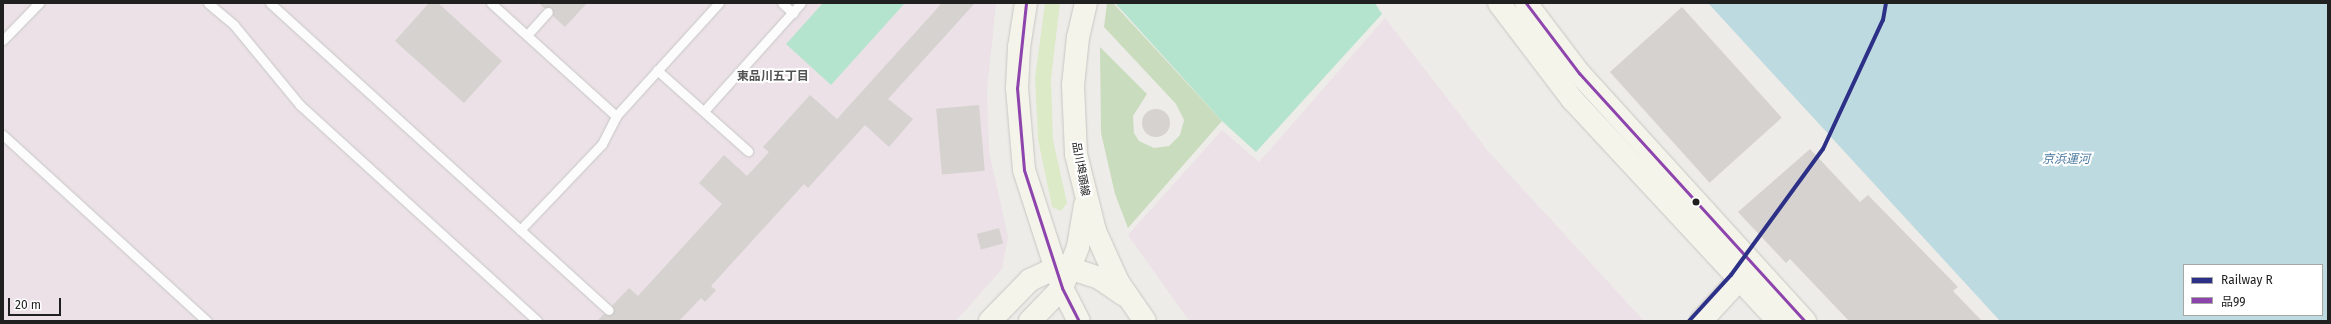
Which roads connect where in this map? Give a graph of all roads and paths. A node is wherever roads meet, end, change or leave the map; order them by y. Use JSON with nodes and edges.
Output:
{"nodes":[{"id":1,"x":39,"y":3,"type":"edge"},
{"id":2,"x":208,"y":3,"type":"edge"},
{"id":3,"x":270,"y":3,"type":"edge"},
{"id":4,"x":491,"y":3,"type":"edge"},
{"id":5,"x":719,"y":3,"type":"edge"},
{"id":6,"x":782,"y":3,"type":"edge"},
{"id":7,"x":801,"y":3,"type":"edge"},
{"id":8,"x":1026,"y":3,"type":"edge"},
{"id":9,"x":1086,"y":3,"type":"edge"},
{"id":10,"x":1499,"y":3,"type":"edge"},
{"id":11,"x":1526,"y":3,"type":"edge"},
{"id":12,"x":548,"y":12,"type":"dead end"},
{"id":13,"x":793,"y":13,"type":"junction"},
{"id":14,"x":527,"y":35,"type":"junction"},
{"id":15,"x":3,"y":40,"type":"edge"},
{"id":16,"x":657,"y":70,"type":"junction"},
{"id":17,"x":704,"y":111,"type":"junction"},
{"id":18,"x":616,"y":116,"type":"junction"},
{"id":19,"x":3,"y":135,"type":"edge"},
{"id":20,"x":748,"y":151,"type":"dead end"},
{"id":21,"x":1086,"y":201,"type":"junction"},
{"id":22,"x":520,"y":230,"type":"junction"},
{"id":23,"x":1746,"y":272,"type":"junction"},
{"id":24,"x":1062,"y":275,"type":"junction"},
{"id":25,"x":608,"y":310,"type":"dead end"},
{"id":26,"x":1140,"y":314,"type":"edge"},
{"id":27,"x":207,"y":321,"type":"edge"},
{"id":28,"x":537,"y":321,"type":"edge"},
{"id":29,"x":990,"y":321,"type":"edge"},
{"id":30,"x":1030,"y":321,"type":"edge"},
{"id":31,"x":1079,"y":321,"type":"edge"},
{"id":32,"x":1701,"y":321,"type":"edge"},
{"id":33,"x":1778,"y":321,"type":"edge"},
{"id":34,"x":1805,"y":321,"type":"edge"}],
"edges":[{"from":1,"to":15,"type":"lane"},
{"from":2,"to":28,"type":"lane"},
{"from":3,"to":22,"type":"lane"},
{"from":4,"to":14,"type":"lane"},
{"from":5,"to":16,"type":"lane"},
{"from":6,"to":13,"type":"lane"},
{"from":7,"to":13,"type":"lane"},
{"from":8,"to":24,"type":"street"},
{"from":9,"to":21,"type":"street","name":"品川埠頭線"},
{"from":10,"to":23,"type":"street"},
{"from":11,"to":23,"type":"street"},
{"from":12,"to":14,"type":"lane"},
{"from":13,"to":17,"type":"lane"},
{"from":14,"to":18,"type":"lane"},
{"from":16,"to":17,"type":"lane"},
{"from":16,"to":18,"type":"lane"},
{"from":17,"to":20,"type":"lane"},
{"from":18,"to":22,"type":"lane"},
{"from":19,"to":27,"type":"lane"},
{"from":21,"to":24,"type":"street"},
{"from":21,"to":26,"type":"street","name":"品川埠頭線"},
{"from":22,"to":25,"type":"lane"},
{"from":23,"to":32,"type":"street"},
{"from":23,"to":33,"type":"street"},
{"from":23,"to":34,"type":"street"},
{"from":24,"to":26,"type":"street"},
{"from":24,"to":29,"type":"street"},
{"from":24,"to":30,"type":"street"},
{"from":24,"to":31,"type":"street"}]}
